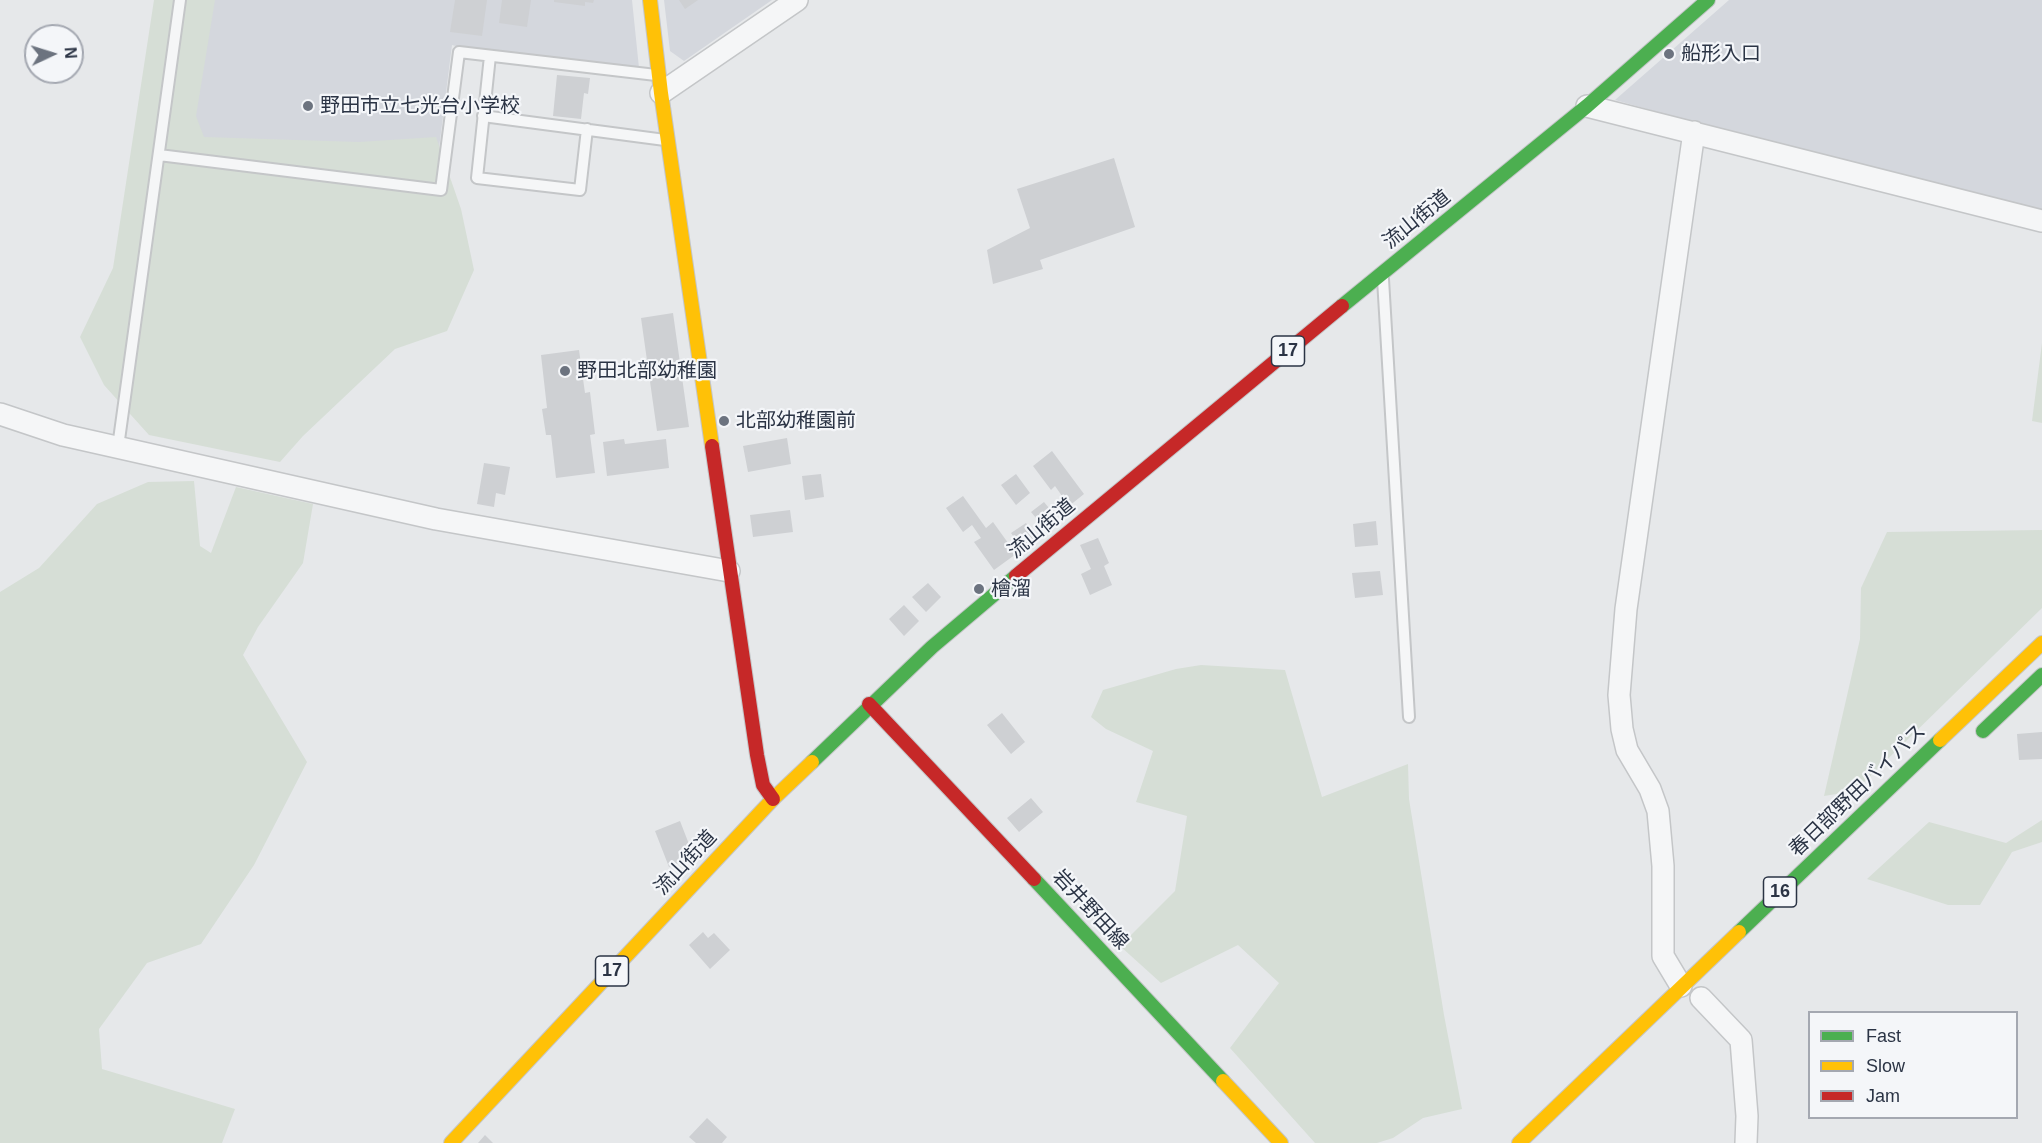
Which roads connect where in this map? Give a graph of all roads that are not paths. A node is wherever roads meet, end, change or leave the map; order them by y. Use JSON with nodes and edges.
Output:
{"nodes":[{"id":1,"x":180,"y":0,"type":"edge"},
{"id":2,"x":651,"y":0,"type":"edge"},
{"id":3,"x":797,"y":0,"type":"edge"},
{"id":4,"x":1708,"y":0,"type":"edge"},
{"id":5,"x":490,"y":56,"type":"junction"},
{"id":6,"x":660,"y":84,"type":"junction"},
{"id":7,"x":1587,"y":106,"type":"junction"},
{"id":8,"x":483,"y":116,"type":"junction"},
{"id":9,"x":587,"y":129,"type":"junction"},
{"id":10,"x":1694,"y":132,"type":"junction"},
{"id":11,"x":668,"y":140,"type":"junction"},
{"id":12,"x":159,"y":155,"type":"junction"},
{"id":13,"x":2042,"y":221,"type":"edge"},
{"id":14,"x":1383,"y":273,"type":"junction"},
{"id":15,"x":0,"y":414,"type":"edge"},
{"id":16,"x":118,"y":447,"type":"junction"},
{"id":17,"x":729,"y":571,"type":"junction"},
{"id":18,"x":2042,"y":643,"type":"edge"},
{"id":19,"x":2042,"y":675,"type":"edge"},
{"id":20,"x":869,"y":705,"type":"junction"},
{"id":21,"x":1409,"y":717,"type":"dead end"},
{"id":22,"x":1974,"y":739,"type":"dead end"},
{"id":23,"x":773,"y":799,"type":"junction"},
{"id":24,"x":1681,"y":986,"type":"junction"},
{"id":25,"x":1701,"y":998,"type":"dead end"},
{"id":26,"x":452,"y":1143,"type":"edge"},
{"id":27,"x":1281,"y":1143,"type":"edge"},
{"id":28,"x":1519,"y":1143,"type":"edge"},
{"id":29,"x":1746,"y":1143,"type":"edge"}],
"edges":[{"from":1,"to":12,"type":"lane"},
{"from":2,"to":6,"type":"main road"},
{"from":3,"to":6,"type":"street"},
{"from":4,"to":7,"type":"main road","name":"流山街道","number":"17"},
{"from":5,"to":6,"type":"lane"},
{"from":5,"to":8,"type":"lane"},
{"from":5,"to":12,"type":"lane"},
{"from":6,"to":11,"type":"main road"},
{"from":7,"to":10,"type":"street"},
{"from":7,"to":14,"type":"main road","name":"流山街道","number":"17"},
{"from":8,"to":9,"type":"lane"},
{"from":8,"to":9,"type":"lane"},
{"from":9,"to":11,"type":"lane"},
{"from":10,"to":13,"type":"street"},
{"from":10,"to":24,"type":"street"},
{"from":11,"to":17,"type":"main road"},
{"from":12,"to":16,"type":"lane"},
{"from":14,"to":20,"type":"main road","name":"流山街道","number":"17"},
{"from":14,"to":21,"type":"lane"},
{"from":15,"to":16,"type":"street"},
{"from":16,"to":17,"type":"street"},
{"from":17,"to":23,"type":"main road"},
{"from":18,"to":24,"type":"main road","name":"春日部野田バイパス","number":"16"},
{"from":19,"to":22,"type":"main road"},
{"from":20,"to":23,"type":"main road","name":"流山街道","number":"17"},
{"from":20,"to":27,"type":"main road","name":"岩井野田線"},
{"from":23,"to":26,"type":"main road","name":"流山街道","number":"17"},
{"from":24,"to":28,"type":"main road","name":"春日部野田バイパス","number":"16"},
{"from":25,"to":29,"type":"street"}]}
